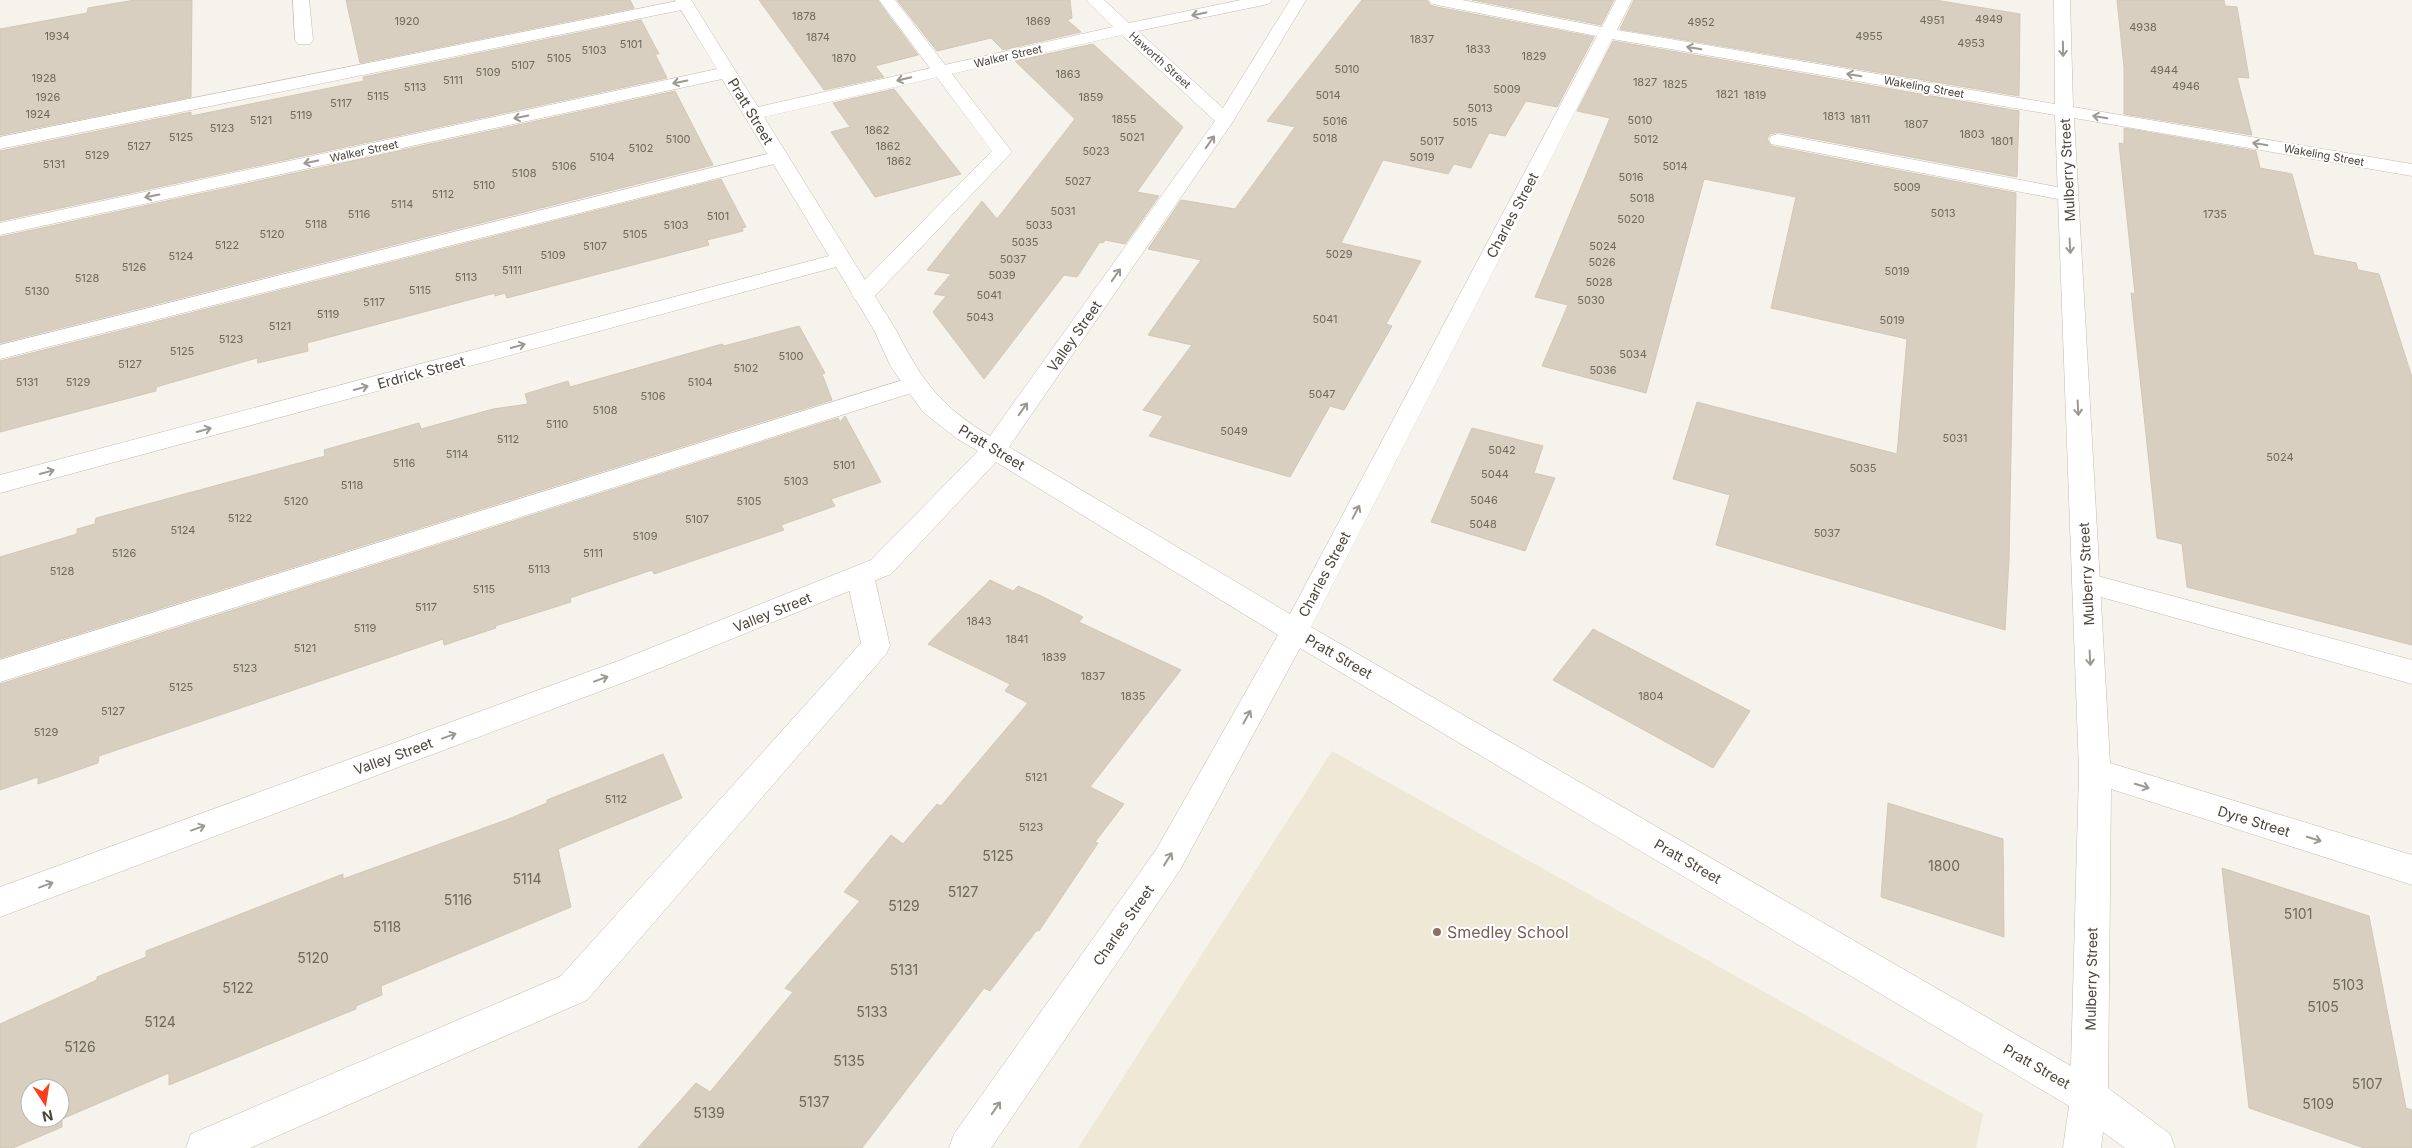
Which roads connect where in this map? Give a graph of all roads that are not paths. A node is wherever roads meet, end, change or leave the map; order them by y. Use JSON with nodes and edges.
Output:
{"nodes":[{"id":1,"x":301,"y":0,"type":"edge"},
{"id":2,"x":887,"y":0,"type":"edge"},
{"id":3,"x":1094,"y":0,"type":"edge"},
{"id":4,"x":1264,"y":0,"type":"edge"},
{"id":5,"x":1298,"y":0,"type":"edge"},
{"id":6,"x":1438,"y":0,"type":"edge"},
{"id":7,"x":1624,"y":0,"type":"edge"},
{"id":8,"x":2062,"y":0,"type":"edge"},
{"id":9,"x":685,"y":2,"type":"edge"},
{"id":10,"x":1126,"y":29,"type":"junction"},
{"id":11,"x":1607,"y":33,"type":"junction"},
{"id":12,"x":304,"y":40,"type":"dead end"},
{"id":13,"x":942,"y":71,"type":"junction"},
{"id":14,"x":728,"y":72,"type":"junction"},
{"id":15,"x":2064,"y":110,"type":"junction"},
{"id":16,"x":753,"y":114,"type":"junction"},
{"id":17,"x":1226,"y":120,"type":"junction"},
{"id":18,"x":1778,"y":140,"type":"dead end"},
{"id":19,"x":0,"y":143,"type":"edge"},
{"id":20,"x":779,"y":157,"type":"junction"},
{"id":21,"x":2412,"y":170,"type":"edge"},
{"id":22,"x":2068,"y":194,"type":"junction"},
{"id":23,"x":0,"y":229,"type":"edge"},
{"id":24,"x":841,"y":259,"type":"junction"},
{"id":25,"x":863,"y":295,"type":"junction"},
{"id":26,"x":0,"y":352,"type":"edge"},
{"id":27,"x":916,"y":384,"type":"junction"},
{"id":28,"x":995,"y":448,"type":"junction"},
{"id":29,"x":0,"y":484,"type":"edge"},
{"id":30,"x":860,"y":576,"type":"junction"},
{"id":31,"x":2086,"y":583,"type":"junction"},
{"id":32,"x":1295,"y":630,"type":"junction"},
{"id":33,"x":0,"y":671,"type":"edge"},
{"id":34,"x":2412,"y":672,"type":"edge"},
{"id":35,"x":2095,"y":771,"type":"junction"},
{"id":36,"x":2412,"y":870,"type":"edge"},
{"id":37,"x":0,"y":902,"type":"edge"},
{"id":38,"x":2089,"y":1097,"type":"junction"},
{"id":39,"x":205,"y":1148,"type":"edge"},
{"id":40,"x":968,"y":1148,"type":"edge"},
{"id":41,"x":2082,"y":1148,"type":"edge"},
{"id":42,"x":2156,"y":1148,"type":"edge"}],
"edges":[{"from":1,"to":12,"type":"street"},
{"from":2,"to":13,"type":"street"},
{"from":3,"to":10,"type":"street","name":"Haworth Street"},
{"from":4,"to":10,"type":"street","name":"Walker Street","one_way":true},
{"from":5,"to":17,"type":"street","name":"Valley Street"},
{"from":6,"to":11,"type":"street","name":"Wakeling Street"},
{"from":7,"to":11,"type":"street","name":"Charles Street"},
{"from":8,"to":15,"type":"street","name":"Mulberry Street","one_way":true},
{"from":9,"to":14,"type":"street","name":"Pratt Street"},
{"from":9,"to":19,"type":"street"},
{"from":10,"to":13,"type":"street","name":"Walker Street"},
{"from":10,"to":17,"type":"street","name":"Haworth Street"},
{"from":15,"to":11,"type":"street","name":"Wakeling Street","one_way":true},
{"from":32,"to":11,"type":"street","name":"Charles Street","one_way":true},
{"from":13,"to":16,"type":"street","name":"Walker Street","one_way":true},
{"from":13,"to":25,"type":"street"},
{"from":14,"to":16,"type":"street","name":"Pratt Street"},
{"from":14,"to":23,"type":"street","name":"Walker Street","one_way":true},
{"from":21,"to":15,"type":"street","name":"Wakeling Street","one_way":true},
{"from":15,"to":22,"type":"street","name":"Mulberry Street"},
{"from":16,"to":20,"type":"street","name":"Pratt Street"},
{"from":28,"to":17,"type":"street","name":"Valley Street","one_way":true},
{"from":18,"to":22,"type":"street"},
{"from":20,"to":24,"type":"street","name":"Pratt Street"},
{"from":20,"to":26,"type":"street"},
{"from":22,"to":31,"type":"street","name":"Mulberry Street","one_way":true},
{"from":24,"to":25,"type":"street","name":"Pratt Street"},
{"from":29,"to":24,"type":"street","name":"Erdrick Street","one_way":true},
{"from":25,"to":27,"type":"street","name":"Pratt Street"},
{"from":27,"to":28,"type":"street","name":"Pratt Street"},
{"from":27,"to":33,"type":"street"},
{"from":28,"to":30,"type":"street","name":"Valley Street"},
{"from":28,"to":32,"type":"street","name":"Pratt Street"},
{"from":37,"to":30,"type":"street","name":"Valley Street","one_way":true},
{"from":30,"to":39,"type":"street"},
{"from":31,"to":34,"type":"street"},
{"from":31,"to":35,"type":"street","name":"Mulberry Street","one_way":true},
{"from":32,"to":38,"type":"street","name":"Pratt Street"},
{"from":40,"to":32,"type":"street","name":"Charles Street","one_way":true},
{"from":35,"to":36,"type":"street","name":"Dyre Street","one_way":true},
{"from":35,"to":38,"type":"street","name":"Mulberry Street"},
{"from":38,"to":41,"type":"street","name":"Mulberry Street"},
{"from":38,"to":42,"type":"street","name":"Pratt Street"}]}
